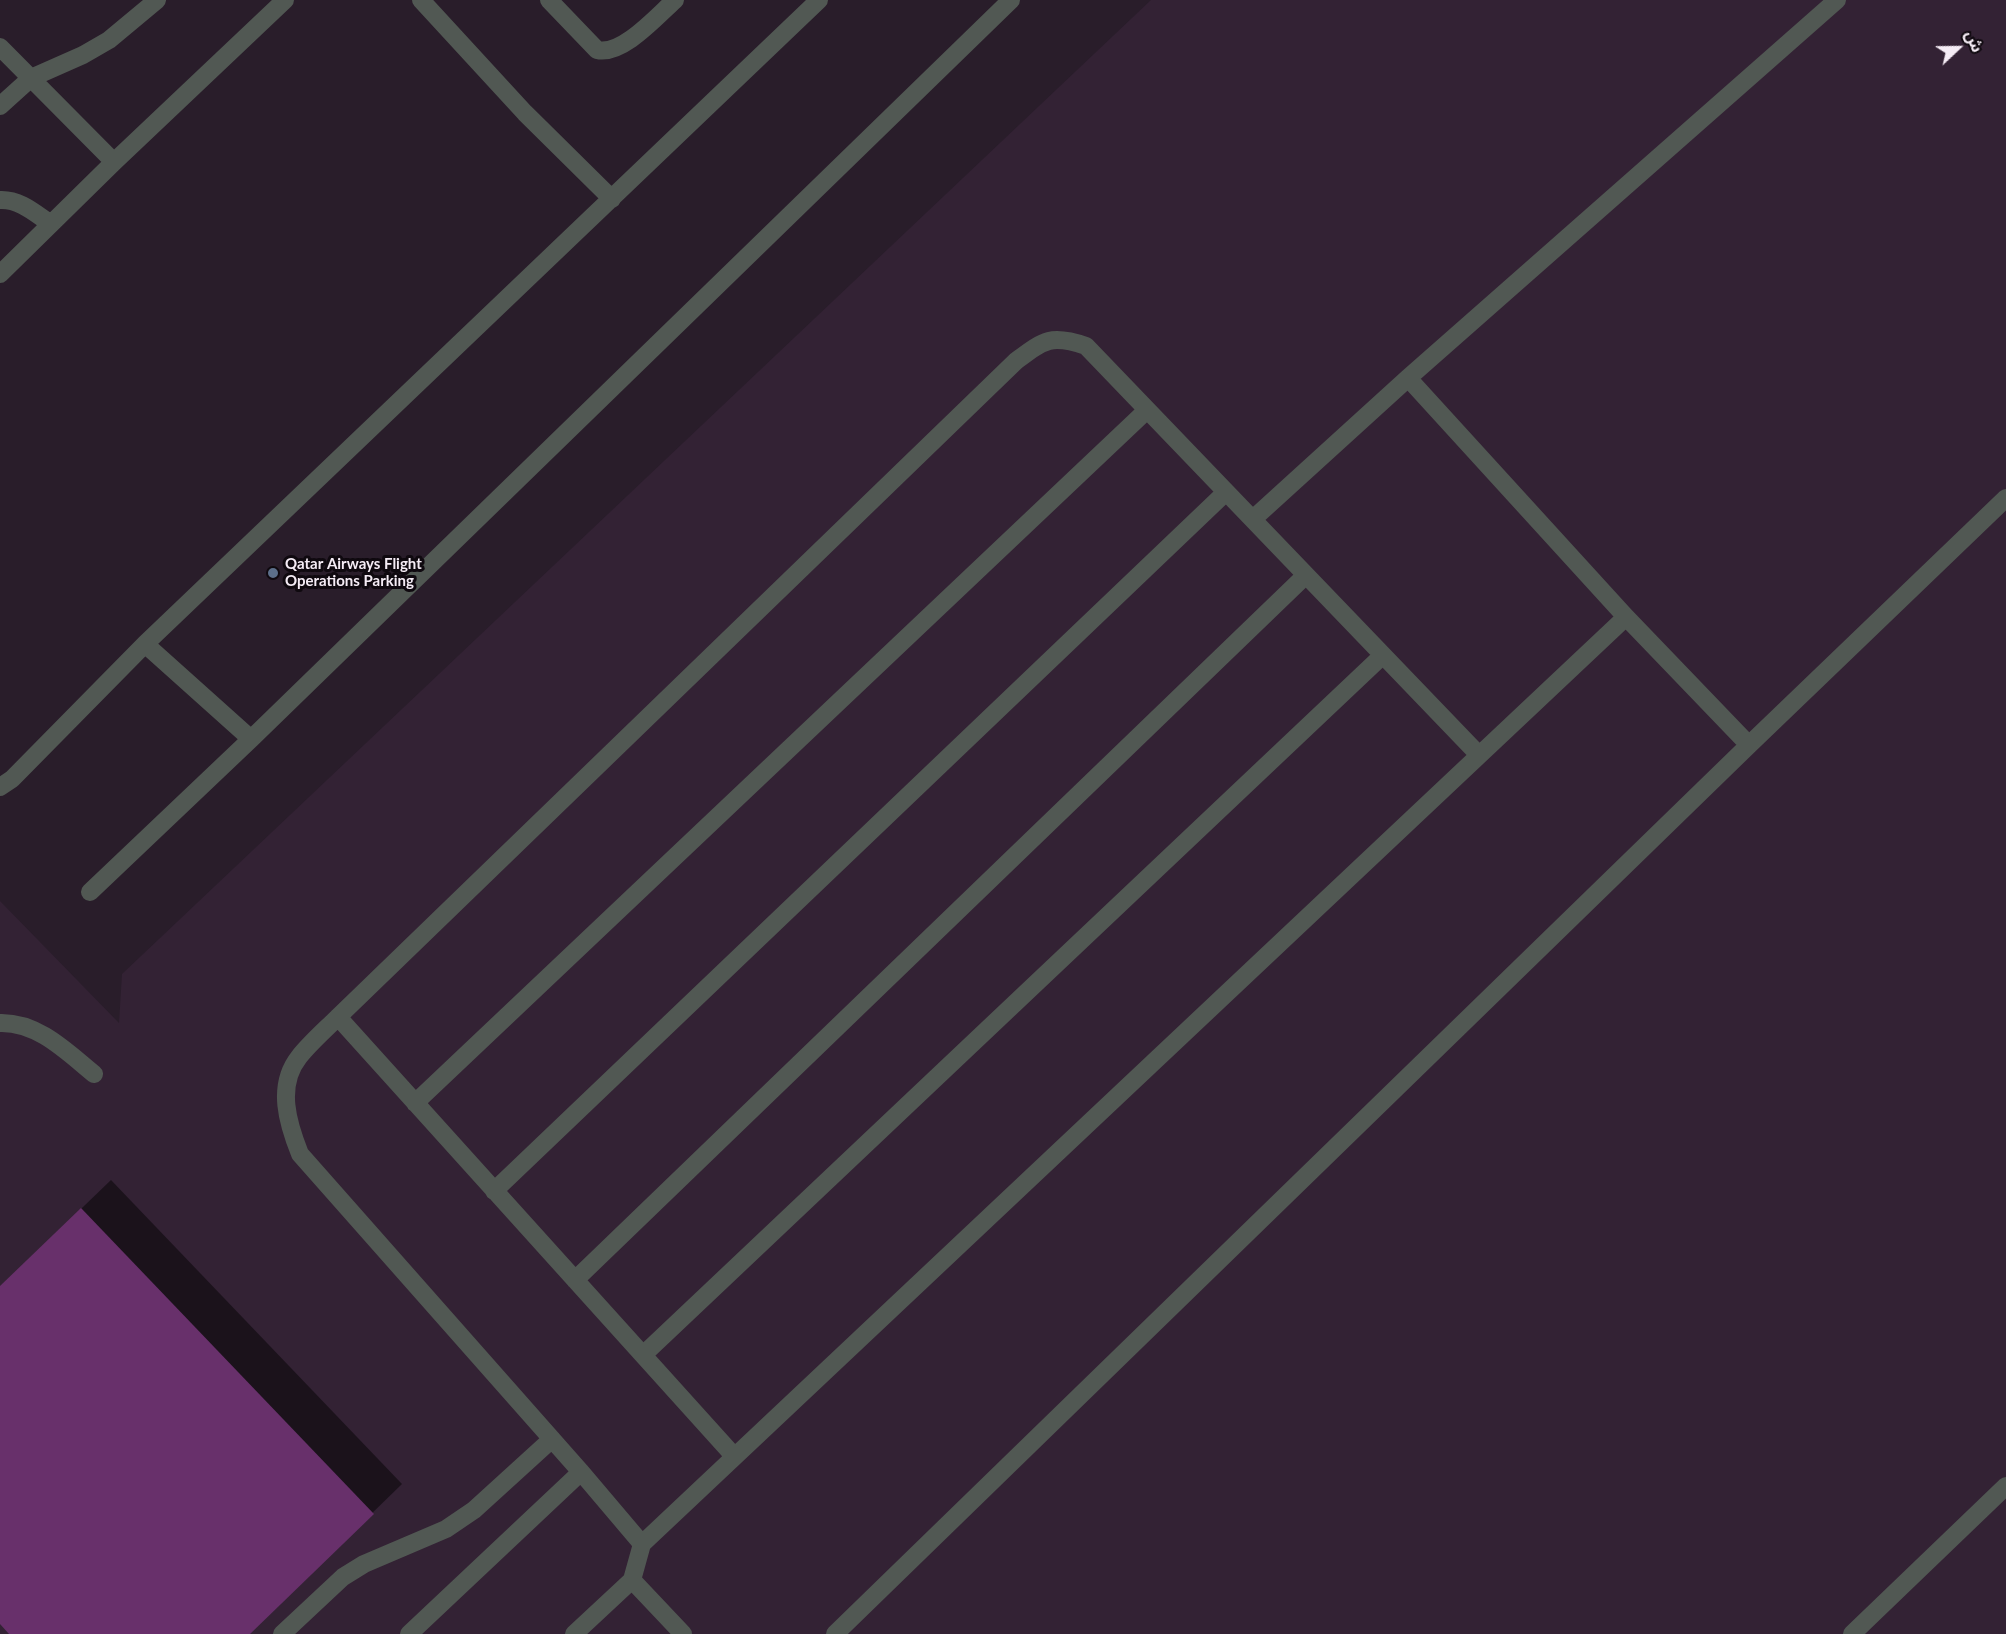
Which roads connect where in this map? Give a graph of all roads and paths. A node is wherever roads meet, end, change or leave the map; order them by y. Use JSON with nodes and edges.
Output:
{"nodes":[{"id":1,"x":157,"y":0,"type":"edge"},
{"id":2,"x":285,"y":0,"type":"edge"},
{"id":3,"x":421,"y":0,"type":"edge"},
{"id":4,"x":549,"y":0,"type":"edge"},
{"id":5,"x":675,"y":0,"type":"edge"},
{"id":6,"x":819,"y":0,"type":"edge"},
{"id":7,"x":1011,"y":0,"type":"edge"},
{"id":8,"x":1837,"y":0,"type":"edge"},
{"id":9,"x":0,"y":47,"type":"edge"},
{"id":10,"x":31,"y":78,"type":"junction"},
{"id":11,"x":0,"y":106,"type":"edge"},
{"id":12,"x":114,"y":162,"type":"junction"},
{"id":13,"x":612,"y":199,"type":"junction"},
{"id":14,"x":0,"y":200,"type":"edge"},
{"id":15,"x":51,"y":224,"type":"junction"},
{"id":16,"x":0,"y":274,"type":"edge"},
{"id":17,"x":1408,"y":378,"type":"junction"},
{"id":18,"x":1147,"y":410,"type":"junction"},
{"id":19,"x":1226,"y":492,"type":"junction"},
{"id":20,"x":2006,"y":498,"type":"edge"},
{"id":21,"x":1253,"y":519,"type":"junction"},
{"id":22,"x":1306,"y":575,"type":"junction"},
{"id":23,"x":1626,"y":617,"type":"junction"},
{"id":24,"x":145,"y":644,"type":"junction"},
{"id":25,"x":1382,"y":656,"type":"junction"},
{"id":26,"x":251,"y":739,"type":"junction"},
{"id":27,"x":1749,"y":745,"type":"junction"},
{"id":28,"x":1479,"y":755,"type":"junction"},
{"id":29,"x":0,"y":787,"type":"edge"},
{"id":30,"x":90,"y":892,"type":"dead end"},
{"id":31,"x":338,"y":1017,"type":"junction"},
{"id":32,"x":0,"y":1023,"type":"edge"},
{"id":33,"x":94,"y":1074,"type":"dead end"},
{"id":34,"x":416,"y":1104,"type":"junction"},
{"id":35,"x":494,"y":1191,"type":"junction"},
{"id":36,"x":575,"y":1280,"type":"junction"},
{"id":37,"x":643,"y":1355,"type":"junction"},
{"id":38,"x":552,"y":1439,"type":"junction"},
{"id":39,"x":734,"y":1456,"type":"junction"},
{"id":40,"x":581,"y":1472,"type":"junction"},
{"id":41,"x":2006,"y":1486,"type":"edge"},
{"id":42,"x":642,"y":1544,"type":"junction"},
{"id":43,"x":632,"y":1580,"type":"junction"},
{"id":44,"x":282,"y":1634,"type":"edge"},
{"id":45,"x":409,"y":1634,"type":"edge"},
{"id":46,"x":574,"y":1634,"type":"edge"},
{"id":47,"x":682,"y":1634,"type":"edge"},
{"id":48,"x":835,"y":1634,"type":"edge"},
{"id":49,"x":1852,"y":1634,"type":"edge"}],
"edges":[{"from":1,"to":10,"type":"lane"},
{"from":2,"to":12,"type":"lane"},
{"from":3,"to":13,"type":"lane"},
{"from":4,"to":5,"type":"lane"},
{"from":6,"to":13,"type":"lane"},
{"from":7,"to":26,"type":"lane"},
{"from":8,"to":17,"type":"lane"},
{"from":9,"to":10,"type":"lane"},
{"from":10,"to":11,"type":"lane"},
{"from":10,"to":12,"type":"lane"},
{"from":12,"to":15,"type":"lane"},
{"from":13,"to":24,"type":"lane"},
{"from":14,"to":15,"type":"lane"},
{"from":15,"to":16,"type":"lane"},
{"from":17,"to":21,"type":"lane"},
{"from":17,"to":23,"type":"lane"},
{"from":18,"to":19,"type":"lane"},
{"from":18,"to":31,"type":"lane"},
{"from":18,"to":34,"type":"lane"},
{"from":19,"to":21,"type":"lane"},
{"from":19,"to":35,"type":"lane"},
{"from":20,"to":27,"type":"lane"},
{"from":21,"to":22,"type":"lane"},
{"from":22,"to":25,"type":"lane"},
{"from":22,"to":36,"type":"lane"},
{"from":23,"to":27,"type":"lane"},
{"from":23,"to":28,"type":"lane"},
{"from":24,"to":26,"type":"lane"},
{"from":24,"to":29,"type":"lane"},
{"from":25,"to":28,"type":"lane"},
{"from":25,"to":37,"type":"lane"},
{"from":26,"to":30,"type":"lane"},
{"from":27,"to":48,"type":"lane"},
{"from":28,"to":39,"type":"lane"},
{"from":31,"to":34,"type":"lane"},
{"from":31,"to":38,"type":"lane"},
{"from":32,"to":33,"type":"lane"},
{"from":34,"to":35,"type":"lane"},
{"from":35,"to":36,"type":"lane"},
{"from":36,"to":37,"type":"lane"},
{"from":37,"to":39,"type":"lane"},
{"from":38,"to":40,"type":"lane"},
{"from":38,"to":44,"type":"lane"},
{"from":39,"to":42,"type":"lane"},
{"from":40,"to":42,"type":"lane"},
{"from":40,"to":45,"type":"lane"},
{"from":41,"to":49,"type":"lane"},
{"from":42,"to":43,"type":"lane"},
{"from":43,"to":46,"type":"lane"},
{"from":43,"to":47,"type":"lane"}]}
